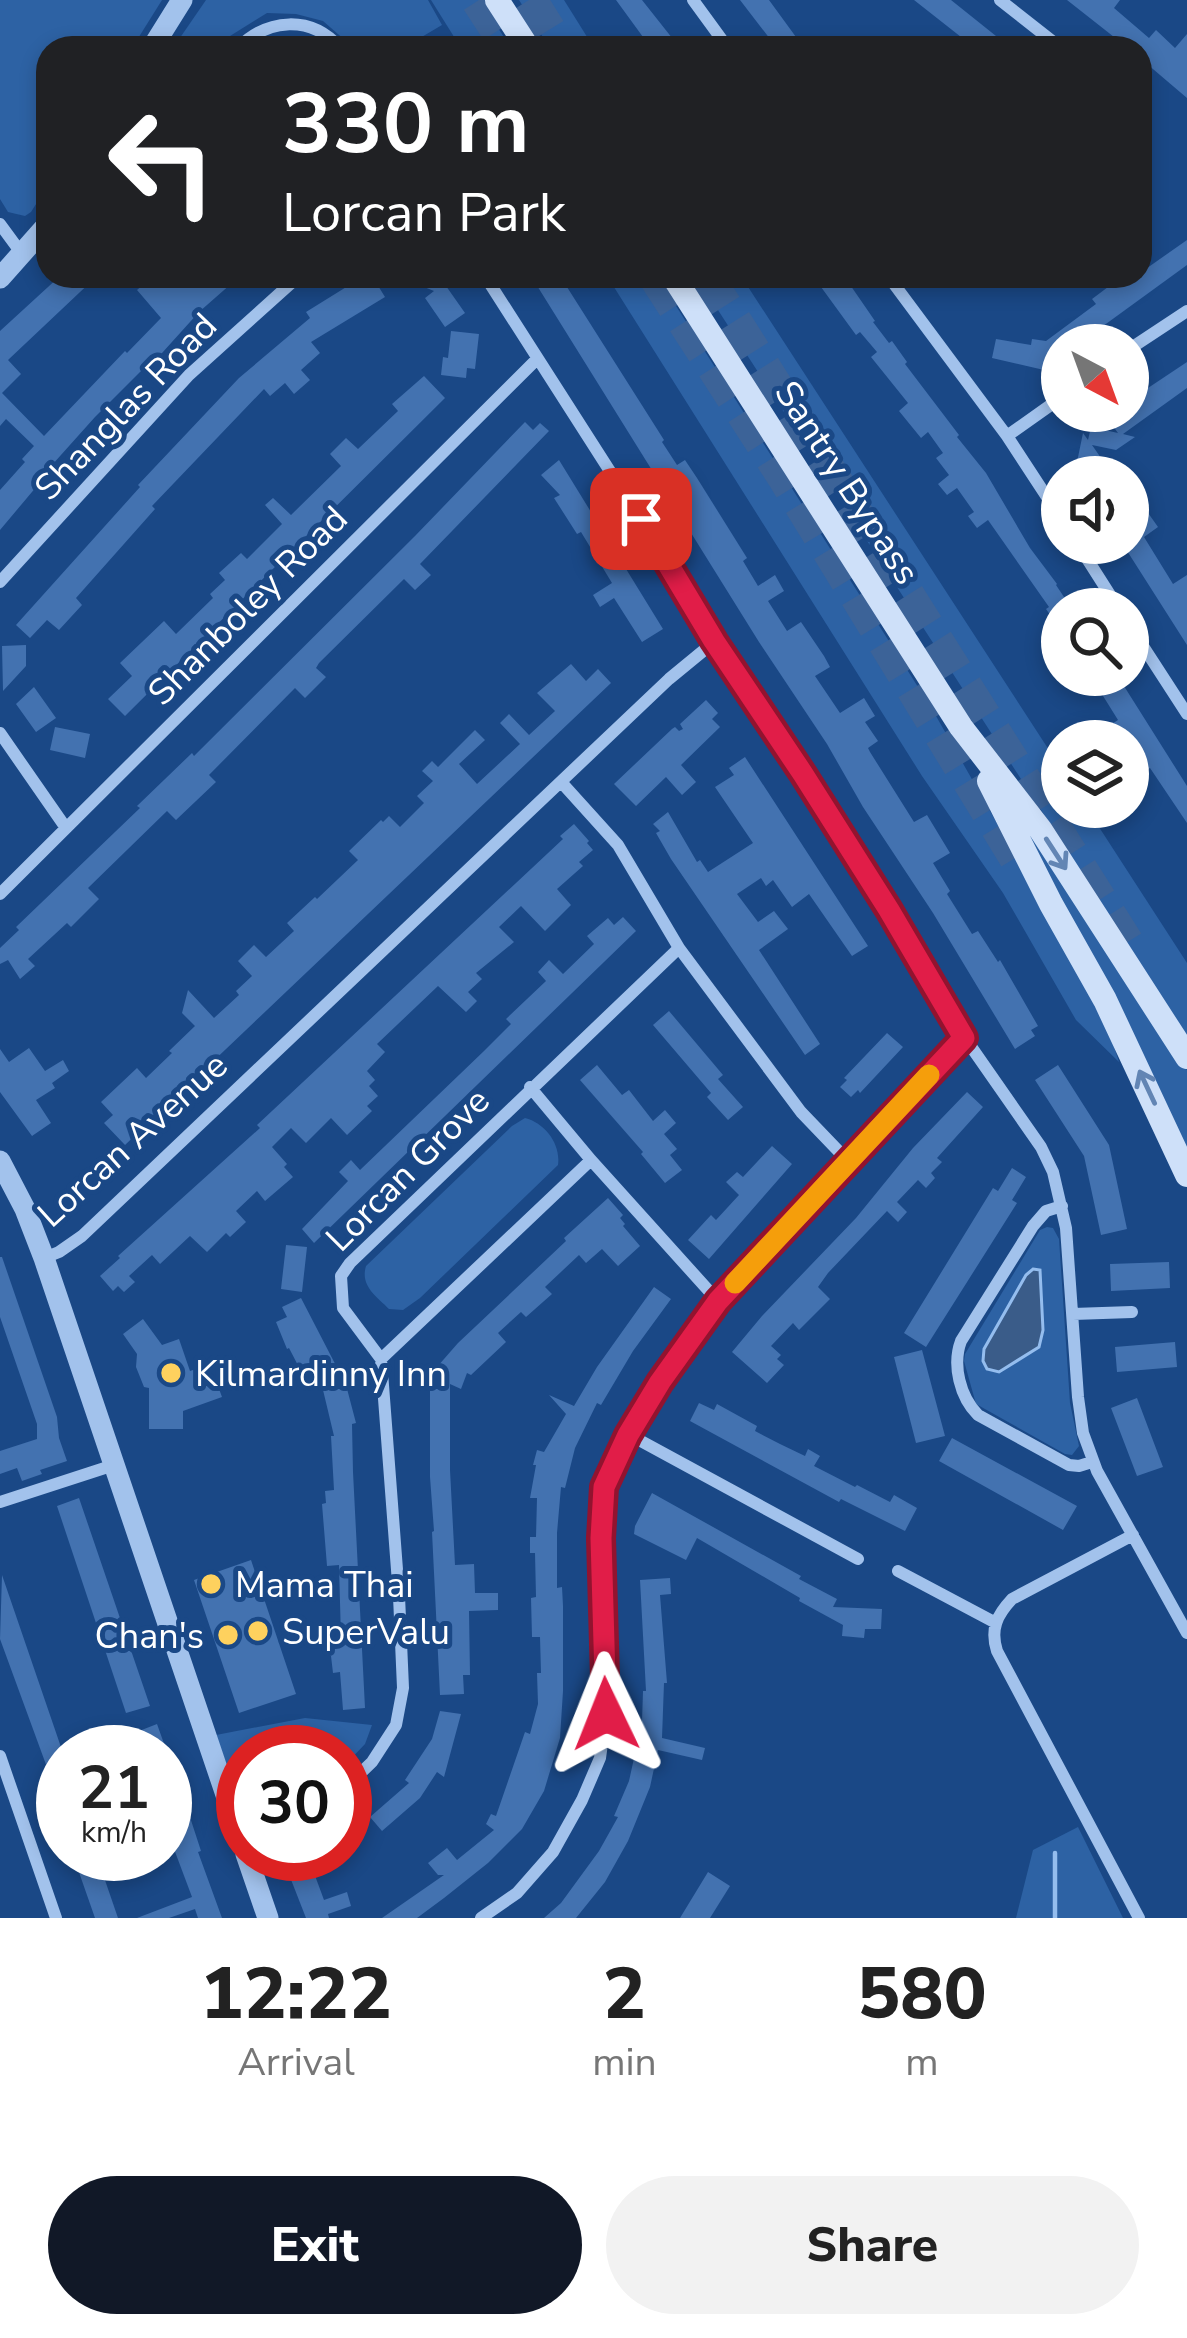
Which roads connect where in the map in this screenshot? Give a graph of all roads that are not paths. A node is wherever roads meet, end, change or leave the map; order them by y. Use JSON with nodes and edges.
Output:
{"nodes":[{"id":1,"x":182,"y":0,"type":"edge"},
{"id":2,"x":497,"y":0,"type":"edge"},
{"id":3,"x":693,"y":0,"type":"edge"},
{"id":4,"x":1000,"y":0,"type":"edge"},
{"id":5,"x":160,"y":36,"type":"edge"},
{"id":6,"x":253,"y":36,"type":"edge"},
{"id":7,"x":327,"y":36,"type":"edge"},
{"id":8,"x":520,"y":36,"type":"edge"},
{"id":9,"x":719,"y":36,"type":"edge"},
{"id":10,"x":1046,"y":36,"type":"edge"},
{"id":11,"x":0,"y":224,"type":"edge"},
{"id":12,"x":36,"y":239,"type":"edge"},
{"id":13,"x":23,"y":255,"type":"junction"},
{"id":14,"x":0,"y":278,"type":"edge"},
{"id":15,"x":286,"y":288,"type":"edge"},
{"id":16,"x":493,"y":288,"type":"edge"},
{"id":17,"x":682,"y":288,"type":"edge"},
{"id":18,"x":897,"y":288,"type":"edge"},
{"id":19,"x":1187,"y":311,"type":"edge"},
{"id":20,"x":1149,"y":336,"type":"edge"},
{"id":21,"x":537,"y":359,"type":"junction"},
{"id":22,"x":1041,"y":412,"type":"edge"},
{"id":23,"x":1007,"y":436,"type":"junction"},
{"id":24,"x":1041,"y":488,"type":"edge"},
{"id":25,"x":0,"y":582,"type":"edge"},
{"id":26,"x":714,"y":641,"type":"junction"},
{"id":27,"x":1149,"y":655,"type":"edge"},
{"id":28,"x":1187,"y":714,"type":"edge"},
{"id":29,"x":961,"y":727,"type":"junction"},
{"id":30,"x":0,"y":733,"type":"edge"},
{"id":31,"x":562,"y":783,"type":"junction"},
{"id":32,"x":66,"y":828,"type":"junction"},
{"id":33,"x":0,"y":894,"type":"edge"},
{"id":34,"x":679,"y":947,"type":"junction"},
{"id":35,"x":964,"y":1038,"type":"junction"},
{"id":36,"x":1187,"y":1058,"type":"edge"},
{"id":37,"x":530,"y":1088,"type":"junction"},
{"id":38,"x":591,"y":1160,"type":"junction"},
{"id":39,"x":0,"y":1161,"type":"edge"},
{"id":40,"x":848,"y":1161,"type":"junction"},
{"id":41,"x":1187,"y":1175,"type":"edge"},
{"id":42,"x":1062,"y":1206,"type":"junction"},
{"id":43,"x":44,"y":1258,"type":"junction"},
{"id":44,"x":718,"y":1301,"type":"junction"},
{"id":45,"x":1132,"y":1312,"type":"dead end"},
{"id":46,"x":1073,"y":1314,"type":"junction"},
{"id":47,"x":381,"y":1359,"type":"junction"},
{"id":48,"x":628,"y":1435,"type":"junction"},
{"id":49,"x":1093,"y":1462,"type":"junction"},
{"id":50,"x":114,"y":1465,"type":"junction"},
{"id":51,"x":0,"y":1502,"type":"edge"},
{"id":52,"x":1133,"y":1535,"type":"junction"},
{"id":53,"x":858,"y":1558,"type":"dead end"},
{"id":54,"x":898,"y":1571,"type":"dead end"},
{"id":55,"x":996,"y":1623,"type":"junction"},
{"id":56,"x":1187,"y":1633,"type":"edge"},
{"id":57,"x":216,"y":1753,"type":"edge"},
{"id":58,"x":0,"y":1756,"type":"edge"},
{"id":59,"x":372,"y":1762,"type":"edge"},
{"id":60,"x":255,"y":1881,"type":"edge"},
{"id":61,"x":56,"y":1918,"type":"edge"},
{"id":62,"x":268,"y":1918,"type":"edge"},
{"id":63,"x":481,"y":1918,"type":"edge"},
{"id":64,"x":1138,"y":1918,"type":"edge"}],
"edges":[{"from":1,"to":5,"type":"street"},
{"from":2,"to":8,"type":"main road"},
{"from":3,"to":9,"type":"street"},
{"from":4,"to":10,"type":"street"},
{"from":6,"to":7,"type":"street"},
{"from":11,"to":13,"type":"street"},
{"from":12,"to":13,"type":"street"},
{"from":13,"to":14,"type":"street"},
{"from":15,"to":25,"type":"street","name":"Shanglas Road"},
{"from":16,"to":21,"type":"street"},
{"from":17,"to":29,"type":"main road","name":"Santry Bypass"},
{"from":18,"to":23,"type":"street"},
{"from":19,"to":20,"type":"street"},
{"from":21,"to":26,"type":"street"},
{"from":21,"to":32,"type":"street","name":"Shanboley Road"},
{"from":22,"to":23,"type":"street"},
{"from":23,"to":24,"type":"street"},
{"from":26,"to":31,"type":"street","name":"Lorcan Avenue"},
{"from":26,"to":35,"type":"street"},
{"from":27,"to":28,"type":"street"},
{"from":29,"to":36,"type":"main road","name":"Santry Bypass","one_way":true},
{"from":41,"to":29,"type":"main road","name":"Santry Bypass","one_way":true},
{"from":30,"to":32,"type":"street"},
{"from":31,"to":34,"type":"street"},
{"from":31,"to":43,"type":"street","name":"Lorcan Avenue"},
{"from":32,"to":33,"type":"street","name":"Shanboley Road"},
{"from":34,"to":37,"type":"street","name":"Lorcan Grove"},
{"from":34,"to":40,"type":"street"},
{"from":35,"to":40,"type":"street"},
{"from":35,"to":42,"type":"street"},
{"from":37,"to":38,"type":"street","name":"Lorcan Grove"},
{"from":37,"to":47,"type":"street","name":"Lorcan Grove"},
{"from":38,"to":44,"type":"street","name":"Lorcan Grove"},
{"from":38,"to":47,"type":"street"},
{"from":39,"to":43,"type":"street"},
{"from":40,"to":44,"type":"street"},
{"from":42,"to":46,"type":"street"},
{"from":42,"to":49,"type":"street"},
{"from":43,"to":50,"type":"street","name":"Lorcan Avenue"},
{"from":44,"to":48,"type":"street"},
{"from":45,"to":46,"type":"street"},
{"from":46,"to":49,"type":"street"},
{"from":47,"to":59,"type":"street"},
{"from":48,"to":53,"type":"street"},
{"from":48,"to":63,"type":"street"},
{"from":49,"to":52,"type":"street"},
{"from":50,"to":51,"type":"street"},
{"from":50,"to":57,"type":"street","name":"Lorcan Avenue"},
{"from":52,"to":55,"type":"street"},
{"from":52,"to":56,"type":"street"},
{"from":54,"to":55,"type":"street"},
{"from":55,"to":64,"type":"street"},
{"from":58,"to":61,"type":"street"},
{"from":60,"to":62,"type":"street"}]}
